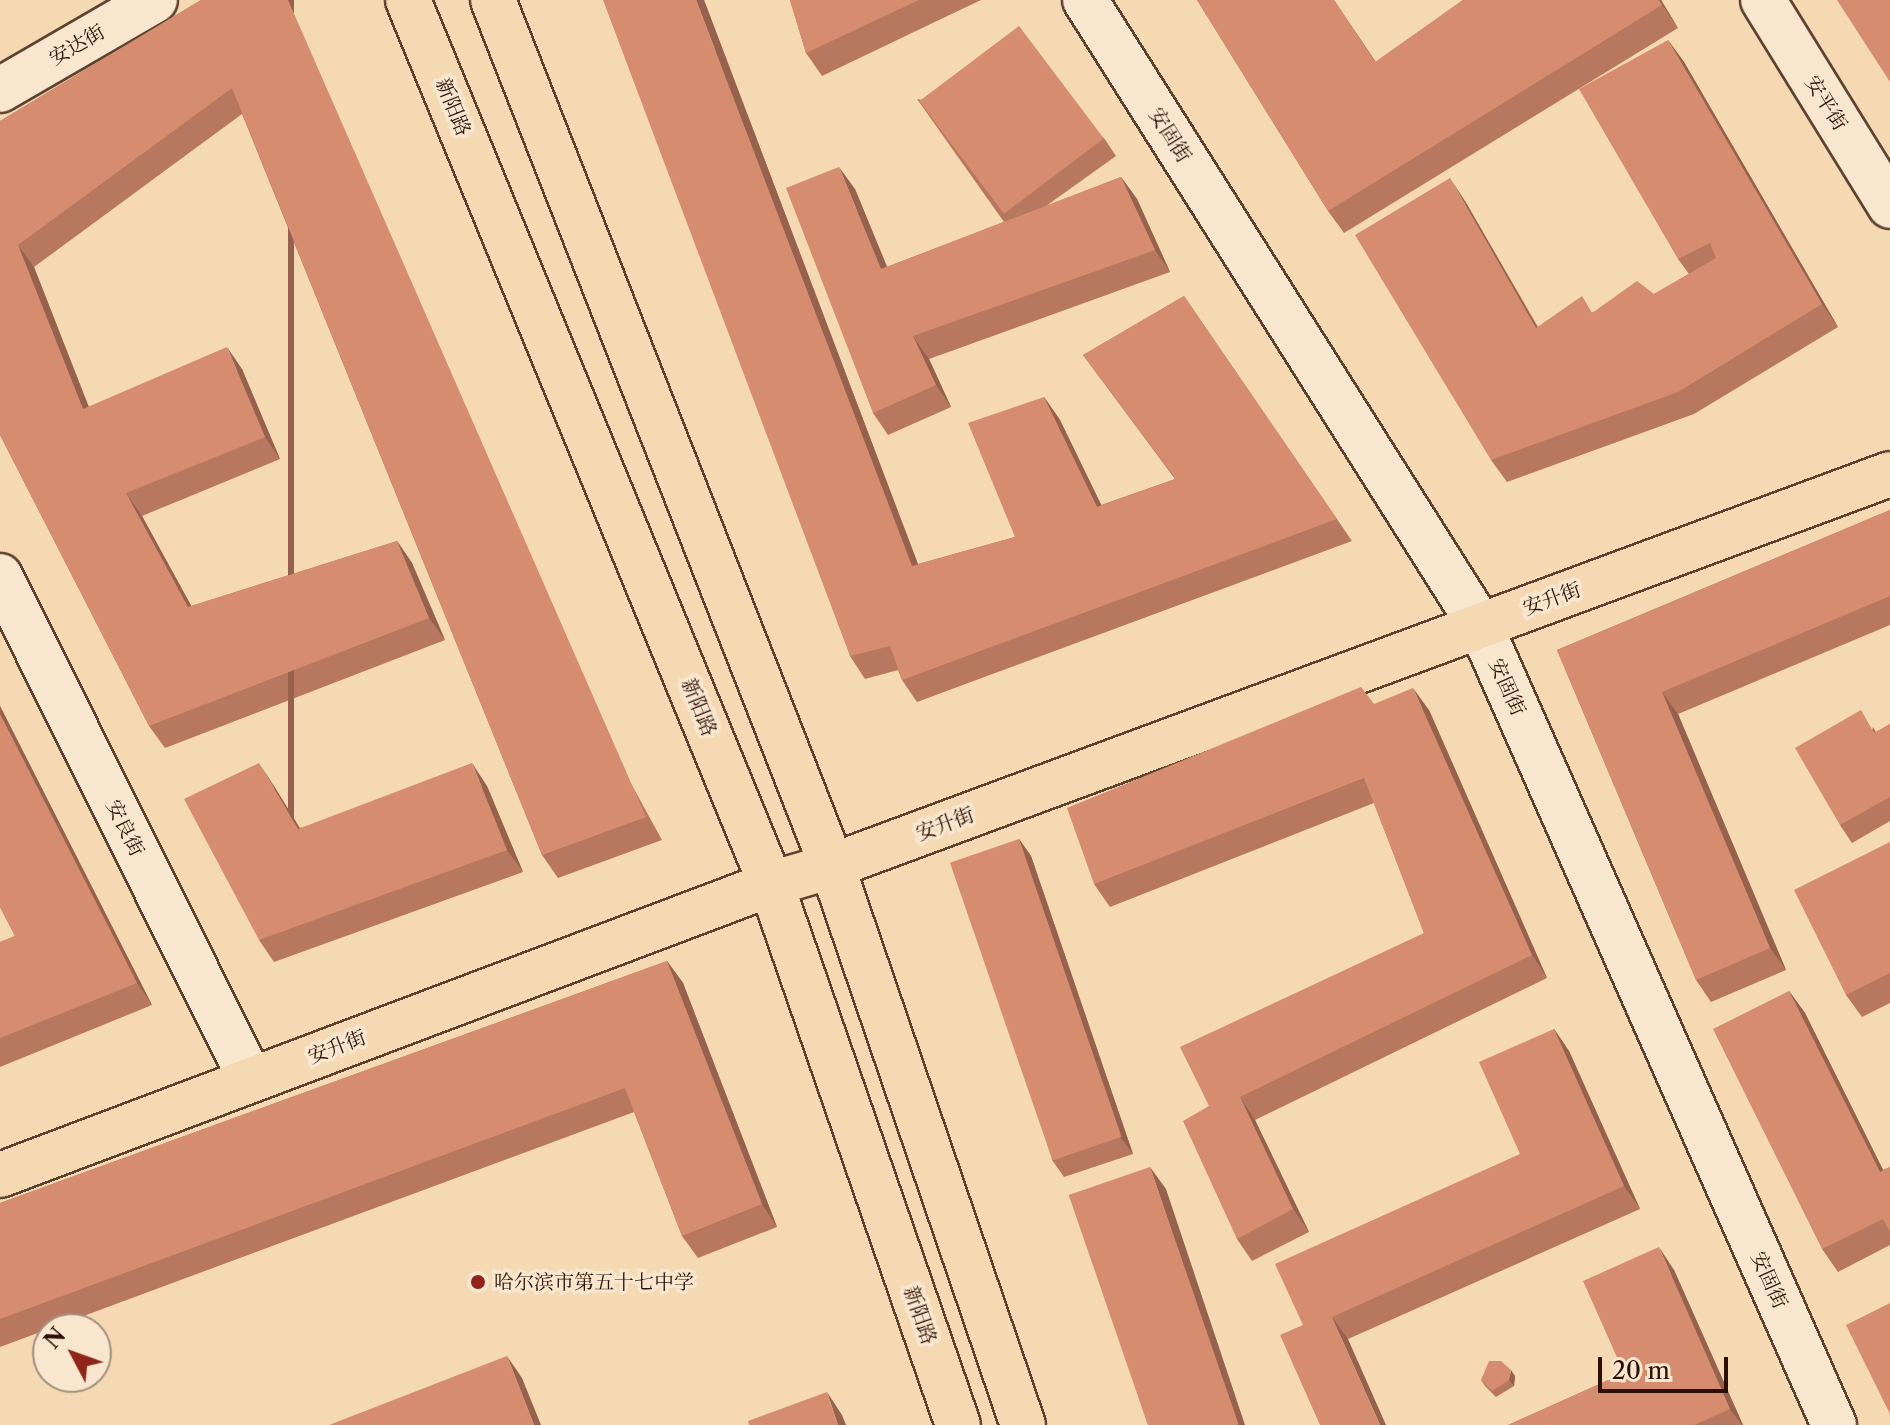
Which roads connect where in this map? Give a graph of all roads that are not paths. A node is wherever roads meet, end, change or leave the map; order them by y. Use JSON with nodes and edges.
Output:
{"nodes":[{"id":1,"x":155,"y":0,"type":"edge"},
{"id":2,"x":408,"y":0,"type":"edge"},
{"id":3,"x":493,"y":0,"type":"edge"},
{"id":4,"x":1085,"y":0,"type":"edge"},
{"id":5,"x":1763,"y":0,"type":"edge"},
{"id":6,"x":0,"y":90,"type":"edge"},
{"id":7,"x":1890,"y":206,"type":"edge"},
{"id":8,"x":1890,"y":474,"type":"edge"},
{"id":9,"x":0,"y":576,"type":"edge"},
{"id":10,"x":1480,"y":625,"type":"junction"},
{"id":11,"x":832,"y":866,"type":"junction"},
{"id":12,"x":771,"y":884,"type":"junction"},
{"id":13,"x":251,"y":1080,"type":"junction"},
{"id":14,"x":0,"y":1175,"type":"edge"},
{"id":15,"x":958,"y":1425,"type":"edge"},
{"id":16,"x":1023,"y":1425,"type":"edge"},
{"id":17,"x":1834,"y":1425,"type":"edge"}],
"edges":[{"from":1,"to":6,"type":"street","name":"安达街"},
{"from":2,"to":12,"type":"main road","name":"新阳路"},
{"from":3,"to":11,"type":"main road"},
{"from":4,"to":10,"type":"street","name":"安固街"},
{"from":5,"to":7,"type":"street","name":"安平街"},
{"from":8,"to":10,"type":"main road","name":"安升街"},
{"from":9,"to":13,"type":"street","name":"安良街"},
{"from":10,"to":11,"type":"main road","name":"安升街"},
{"from":10,"to":17,"type":"street","name":"安固街"},
{"from":11,"to":12,"type":"main road","name":"安升街"},
{"from":11,"to":16,"type":"main road"},
{"from":12,"to":13,"type":"main road","name":"安升街"},
{"from":12,"to":15,"type":"main road","name":"新阳路"},
{"from":13,"to":14,"type":"main road","name":"安升街"}]}
